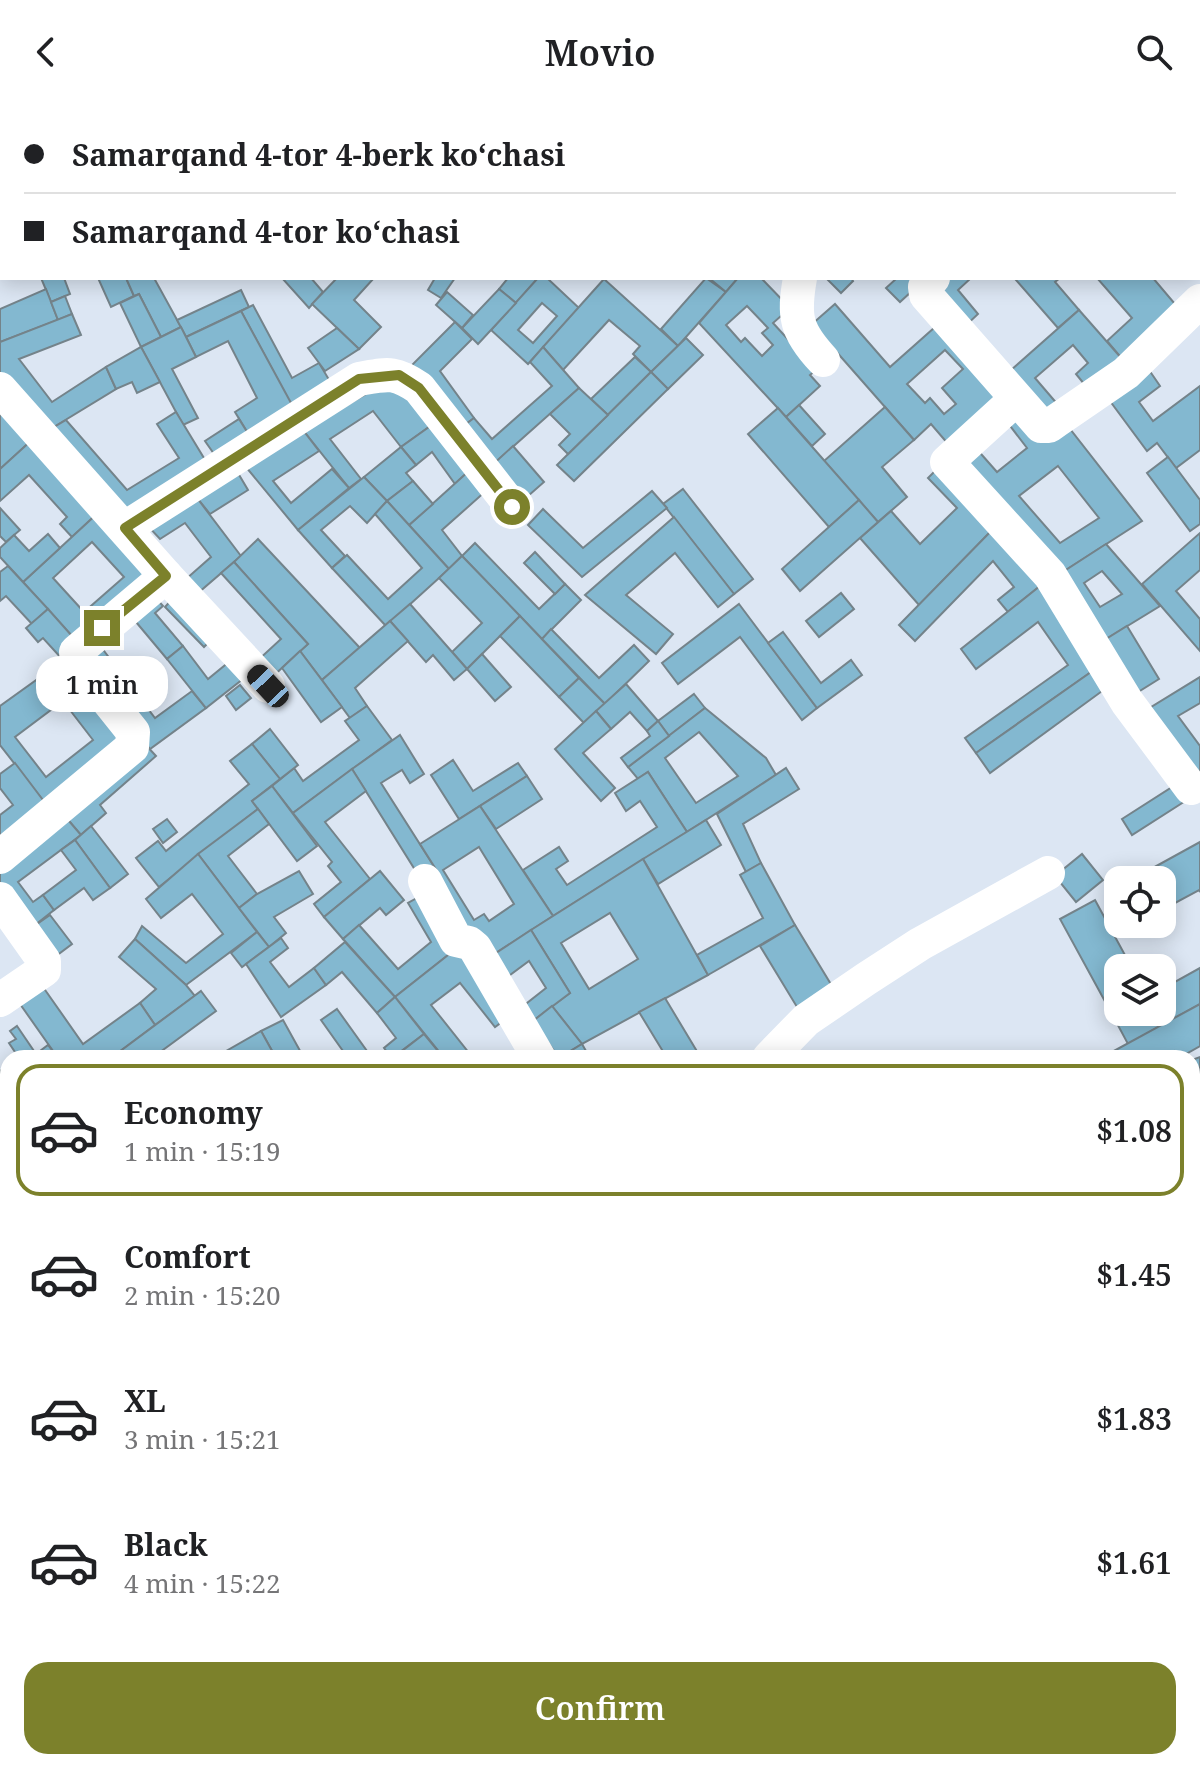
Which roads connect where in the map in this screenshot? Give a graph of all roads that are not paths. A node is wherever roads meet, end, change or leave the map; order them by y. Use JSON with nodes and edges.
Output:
{"nodes":[{"id":1,"x":800,"y":280,"type":"edge"},
{"id":2,"x":931,"y":280,"type":"edge"},
{"id":3,"x":1200,"y":301,"type":"edge"},
{"id":4,"x":823,"y":360,"type":"dead end"},
{"id":5,"x":0,"y":389,"type":"edge"},
{"id":6,"x":1016,"y":399,"type":"junction"},
{"id":7,"x":512,"y":507,"type":"dead end"},
{"id":8,"x":125,"y":528,"type":"junction"},
{"id":9,"x":166,"y":576,"type":"junction"},
{"id":10,"x":268,"y":686,"type":"dead end"},
{"id":11,"x":1191,"y":788,"type":"dead end"},
{"id":12,"x":0,"y":857,"type":"edge"},
{"id":13,"x":1048,"y":873,"type":"dead end"},
{"id":14,"x":425,"y":881,"type":"dead end"},
{"id":15,"x":0,"y":899,"type":"edge"},
{"id":16,"x":0,"y":1000,"type":"edge"},
{"id":17,"x":534,"y":1050,"type":"edge"},
{"id":18,"x":777,"y":1050,"type":"edge"}],
"edges":[{"from":1,"to":4,"type":"street"},
{"from":2,"to":6,"type":"street"},
{"from":3,"to":6,"type":"street"},
{"from":5,"to":8,"type":"street"},
{"from":6,"to":11,"type":"street"},
{"from":7,"to":8,"type":"street"},
{"from":8,"to":9,"type":"street"},
{"from":9,"to":10,"type":"street"},
{"from":9,"to":12,"type":"street"},
{"from":13,"to":18,"type":"street"},
{"from":14,"to":17,"type":"street"},
{"from":15,"to":16,"type":"street"}]}
